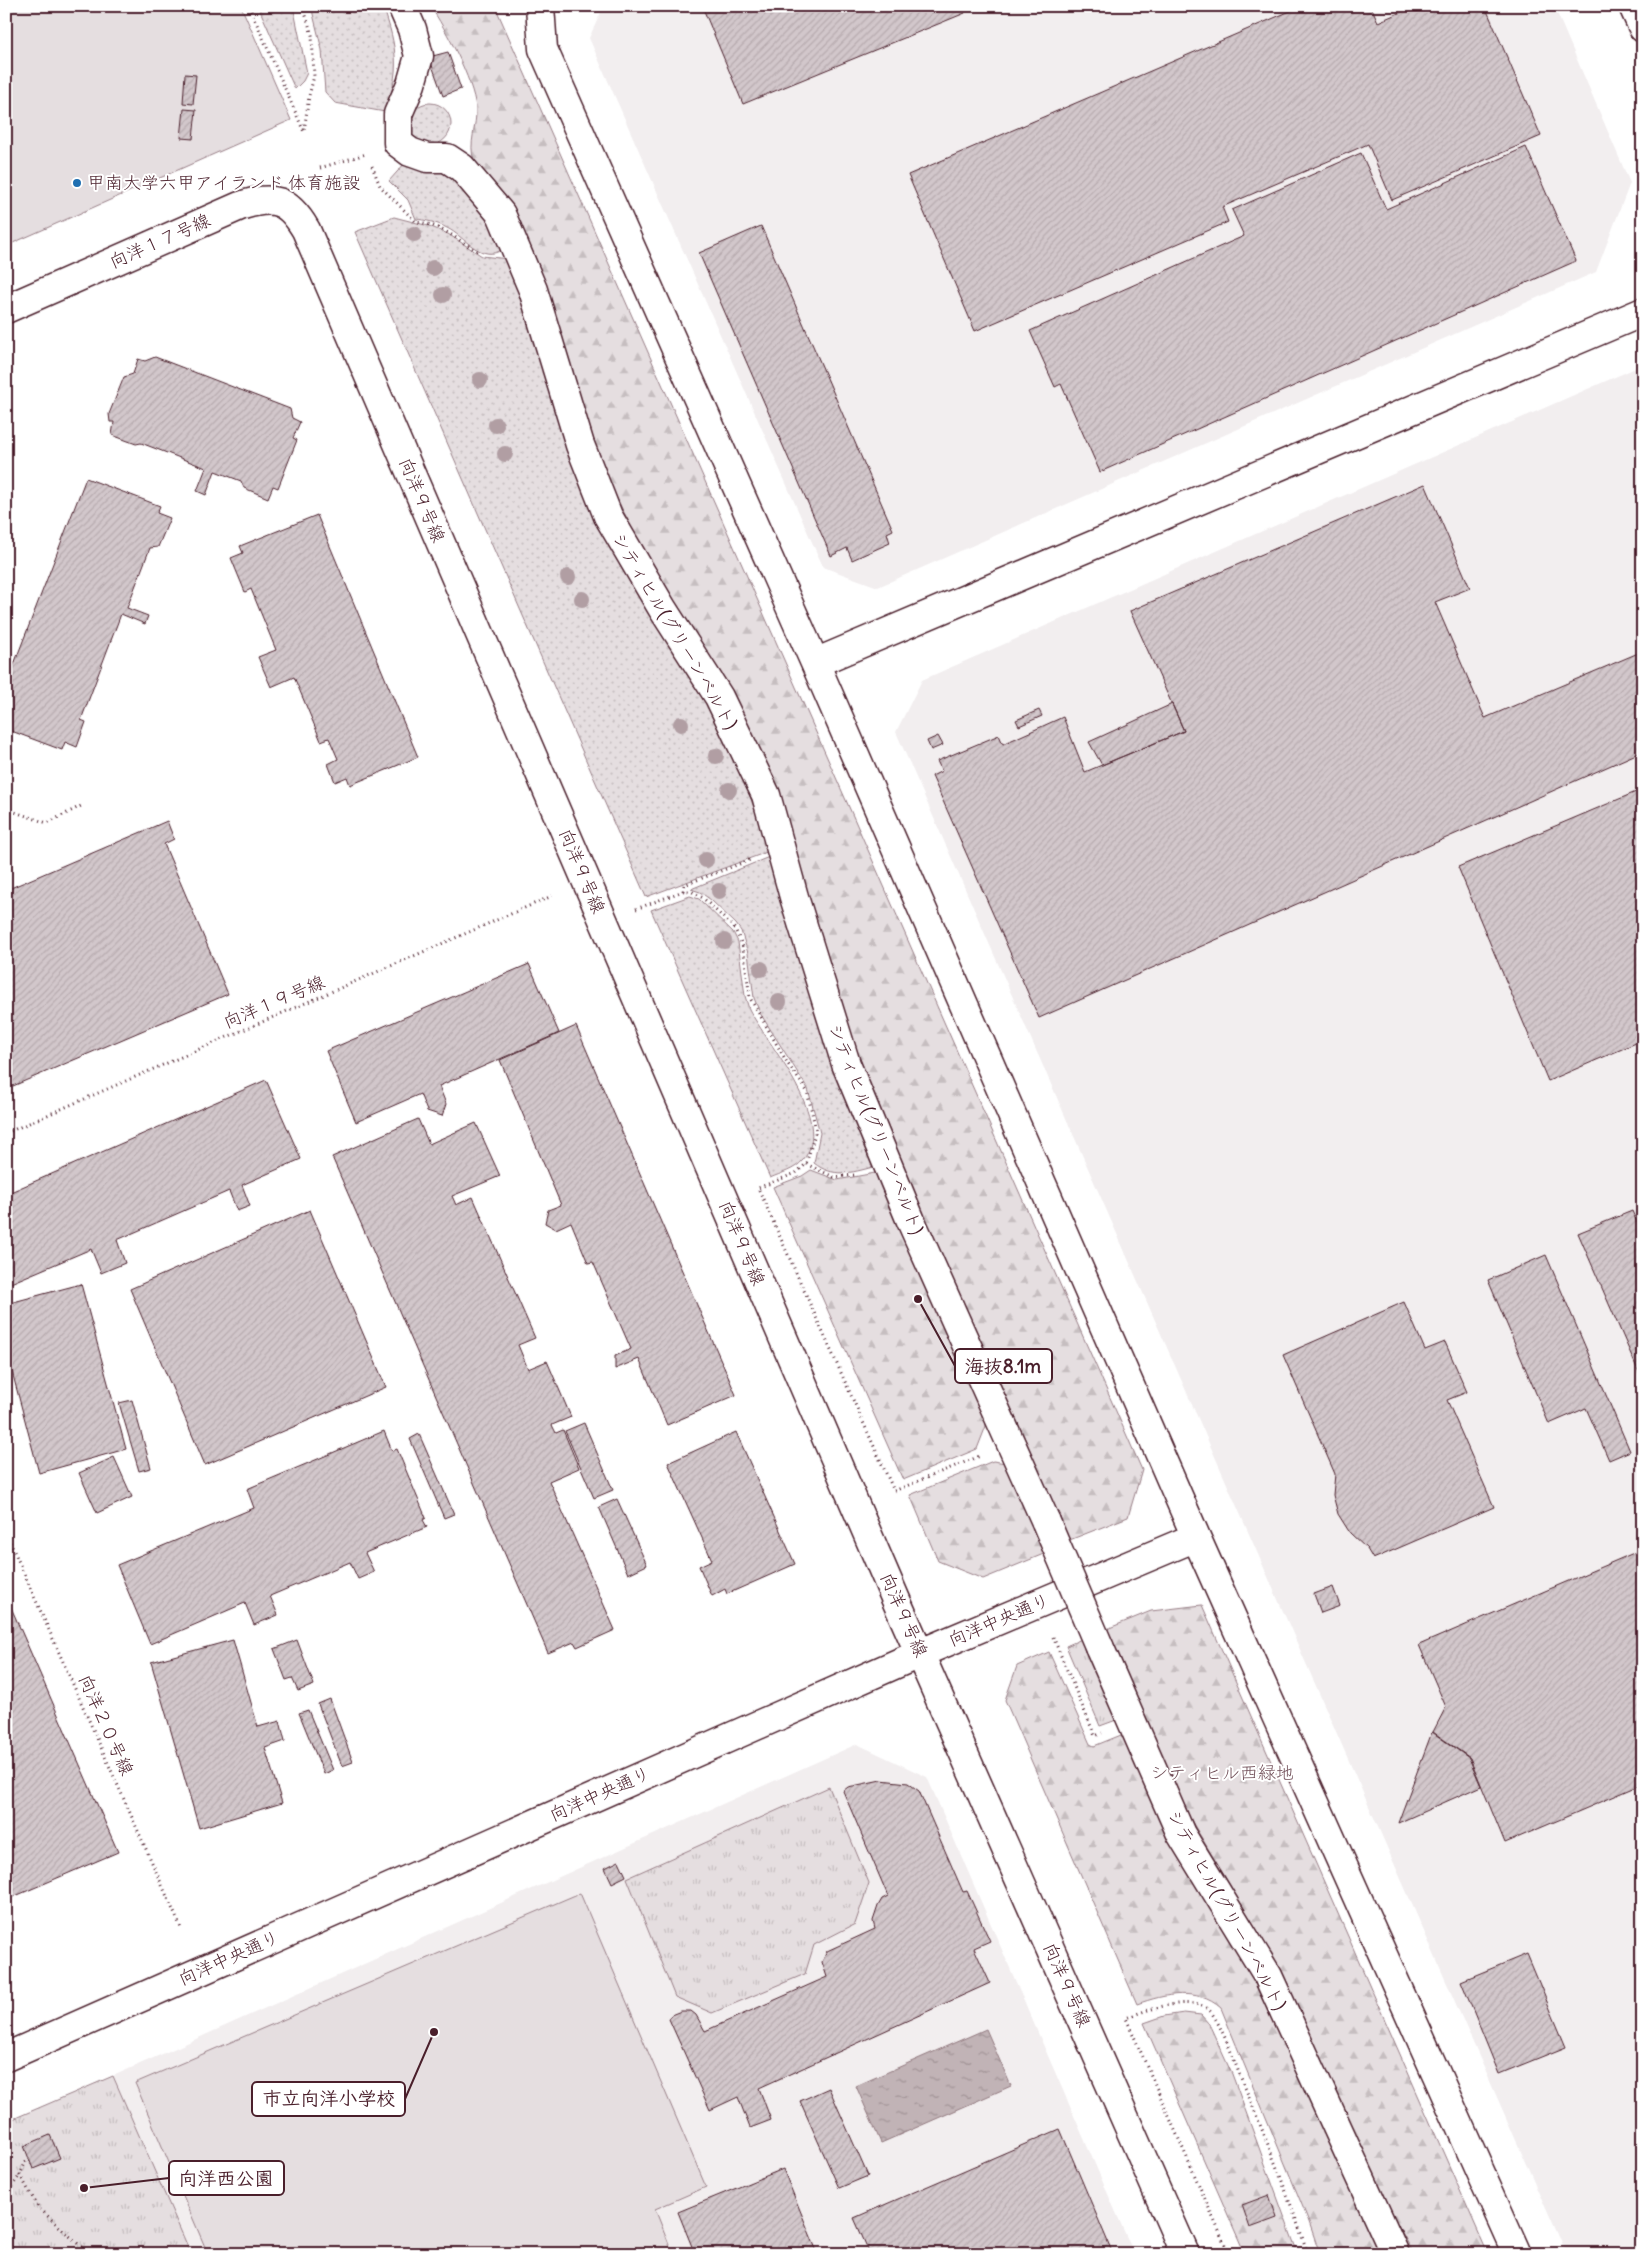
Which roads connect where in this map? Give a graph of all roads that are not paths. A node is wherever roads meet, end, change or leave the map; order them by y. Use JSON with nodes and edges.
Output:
{"nodes":[{"id":1,"x":402,"y":6,"type":"edge"},
{"id":2,"x":540,"y":6,"type":"edge"},
{"id":3,"x":1633,"y":6,"type":"edge"},
{"id":4,"x":1643,"y":28,"type":"edge"},
{"id":5,"x":306,"y":230,"type":"joint"},
{"id":6,"x":6,"y":309,"type":"edge"},
{"id":7,"x":1643,"y":312,"type":"edge"},
{"id":8,"x":815,"y":664,"type":"junction"},
{"id":9,"x":1196,"y":1537,"type":"junction"},
{"id":10,"x":921,"y":1653,"type":"junction"},
{"id":11,"x":6,"y":2056,"type":"edge"},
{"id":12,"x":1185,"y":2254,"type":"edge"},
{"id":13,"x":1395,"y":2254,"type":"edge"},
{"id":14,"x":1517,"y":2254,"type":"edge"}],
"edges":[{"from":1,"to":13,"type":"street","name":"シティヒル(グリーンベルト)","bridge":true},
{"from":2,"to":8,"type":"street"},
{"from":3,"to":4,"type":"street"},
{"from":5,"to":6,"type":"street","name":"向洋１７号線"},
{"from":5,"to":10,"type":"street","name":"向洋９号線"},
{"from":7,"to":8,"type":"street"},
{"from":8,"to":9,"type":"street"},
{"from":9,"to":10,"type":"street","name":"向洋中央通り"},
{"from":9,"to":14,"type":"street"},
{"from":10,"to":11,"type":"street","name":"向洋中央通り"},
{"from":10,"to":12,"type":"street","name":"向洋９号線"}]}
